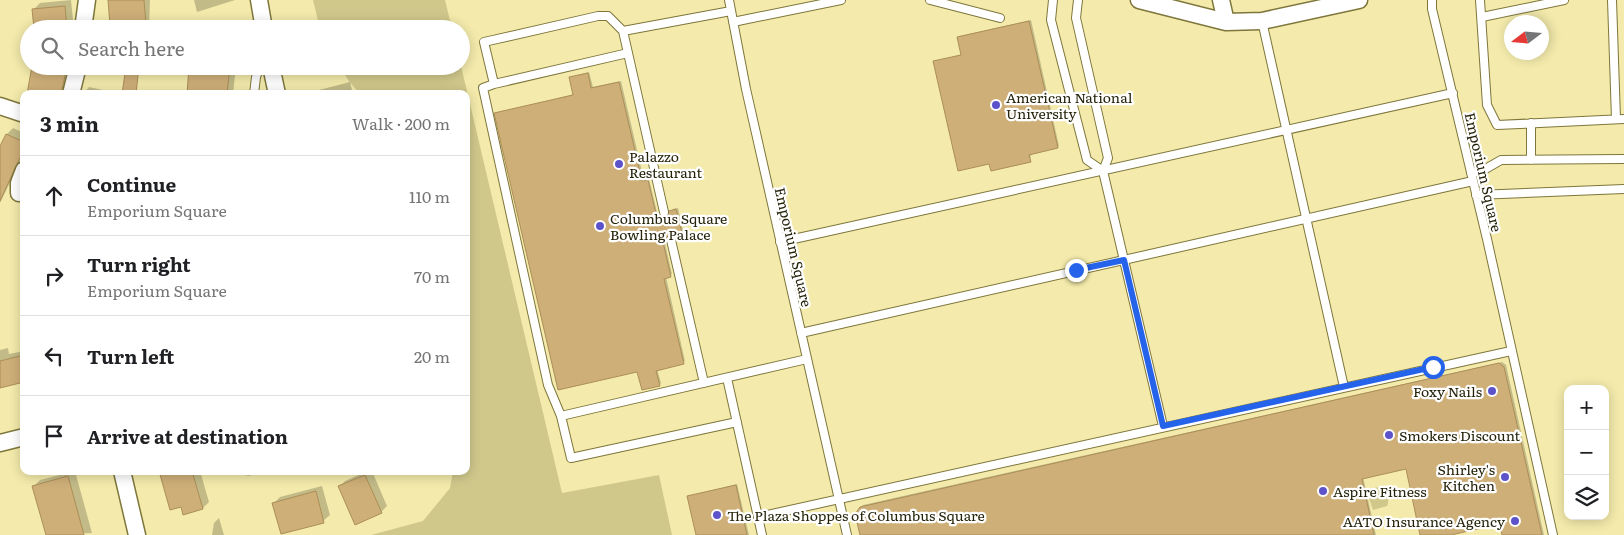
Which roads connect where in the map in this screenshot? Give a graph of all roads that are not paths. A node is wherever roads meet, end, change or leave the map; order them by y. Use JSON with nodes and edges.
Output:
{"nodes":[{"id":1,"x":87,"y":0,"type":"edge"},
{"id":2,"x":259,"y":0,"type":"edge"},
{"id":3,"x":729,"y":0,"type":"edge"},
{"id":4,"x":841,"y":0,"type":"edge"},
{"id":5,"x":930,"y":0,"type":"edge"},
{"id":6,"x":1053,"y":0,"type":"edge"},
{"id":7,"x":1078,"y":0,"type":"edge"},
{"id":8,"x":1139,"y":0,"type":"edge"},
{"id":9,"x":1221,"y":0,"type":"edge"},
{"id":10,"x":1359,"y":0,"type":"edge"},
{"id":11,"x":1432,"y":0,"type":"edge"},
{"id":12,"x":1480,"y":0,"type":"edge"},
{"id":13,"x":1564,"y":0,"type":"edge"},
{"id":14,"x":1612,"y":0,"type":"edge"},
{"id":15,"x":730,"y":11,"type":"junction"},
{"id":16,"x":1482,"y":17,"type":"junction"},
{"id":17,"x":1000,"y":18,"type":"dead end"},
{"id":18,"x":84,"y":20,"type":"edge"},
{"id":19,"x":262,"y":20,"type":"edge"},
{"id":20,"x":1262,"y":21,"type":"junction"},
{"id":21,"x":733,"y":22,"type":"junction"},
{"id":22,"x":1226,"y":22,"type":"junction"},
{"id":23,"x":623,"y":31,"type":"junction"},
{"id":24,"x":628,"y":53,"type":"junction"},
{"id":25,"x":76,"y":75,"type":"edge"},
{"id":26,"x":257,"y":75,"type":"edge"},
{"id":27,"x":273,"y":75,"type":"edge"},
{"id":28,"x":494,"y":84,"type":"junction"},
{"id":29,"x":72,"y":90,"type":"edge"},
{"id":30,"x":254,"y":90,"type":"edge"},
{"id":31,"x":276,"y":90,"type":"edge"},
{"id":32,"x":1453,"y":93,"type":"junction"},
{"id":33,"x":0,"y":106,"type":"edge"},
{"id":34,"x":20,"y":113,"type":"edge"},
{"id":35,"x":1620,"y":119,"type":"edge"},
{"id":36,"x":1530,"y":123,"type":"junction"},
{"id":37,"x":1287,"y":130,"type":"junction"},
{"id":38,"x":1624,"y":159,"type":"edge"},
{"id":39,"x":1531,"y":160,"type":"junction"},
{"id":40,"x":1103,"y":171,"type":"junction"},
{"id":41,"x":1472,"y":177,"type":"junction"},
{"id":42,"x":20,"y":181,"type":"edge"},
{"id":43,"x":1624,"y":189,"type":"edge"},
{"id":44,"x":20,"y":193,"type":"edge"},
{"id":45,"x":1476,"y":195,"type":"junction"},
{"id":46,"x":664,"y":212,"type":"dead end"},
{"id":47,"x":1307,"y":219,"type":"junction"},
{"id":48,"x":671,"y":240,"type":"dead end"},
{"id":49,"x":780,"y":242,"type":"junction"},
{"id":50,"x":1124,"y":260,"type":"junction"},
{"id":51,"x":801,"y":332,"type":"junction"},
{"id":52,"x":1510,"y":351,"type":"junction"},
{"id":53,"x":807,"y":359,"type":"junction"},
{"id":54,"x":727,"y":378,"type":"junction"},
{"id":55,"x":704,"y":384,"type":"junction"},
{"id":56,"x":1344,"y":387,"type":"junction"},
{"id":57,"x":560,"y":416,"type":"junction"},
{"id":58,"x":737,"y":422,"type":"junction"},
{"id":59,"x":1163,"y":426,"type":"junction"},
{"id":60,"x":20,"y":438,"type":"edge"},
{"id":61,"x":0,"y":443,"type":"edge"},
{"id":62,"x":123,"y":475,"type":"edge"},
{"id":63,"x":838,"y":499,"type":"junction"},
{"id":64,"x":758,"y":517,"type":"junction"},
{"id":65,"x":137,"y":535,"type":"edge"},
{"id":66,"x":762,"y":535,"type":"edge"},
{"id":67,"x":847,"y":535,"type":"edge"},
{"id":68,"x":1553,"y":535,"type":"edge"}],
"edges":[{"from":1,"to":18,"type":"street"},
{"from":2,"to":19,"type":"street"},
{"from":3,"to":15,"type":"lane","name":"Emporium Square"},
{"from":4,"to":21,"type":"lane"},
{"from":5,"to":17,"type":"lane"},
{"from":6,"to":40,"type":"lane"},
{"from":7,"to":40,"type":"lane"},
{"from":8,"to":22,"type":"street"},
{"from":9,"to":22,"type":"street"},
{"from":10,"to":20,"type":"street"},
{"from":11,"to":32,"type":"lane","name":"Emporium Square"},
{"from":12,"to":16,"type":"lane"},
{"from":13,"to":16,"type":"lane"},
{"from":14,"to":35,"type":"lane"},
{"from":15,"to":21,"type":"lane","name":"Emporium Square"},
{"from":15,"to":23,"type":"lane"},
{"from":16,"to":36,"type":"lane"},
{"from":20,"to":22,"type":"street"},
{"from":20,"to":37,"type":"lane"},
{"from":21,"to":49,"type":"lane","name":"Emporium Square"},
{"from":23,"to":24,"type":"lane"},
{"from":23,"to":28,"type":"lane"},
{"from":24,"to":28,"type":"lane"},
{"from":24,"to":46,"type":"lane"},
{"from":25,"to":29,"type":"street"},
{"from":26,"to":30,"type":"lane"},
{"from":27,"to":31,"type":"street"},
{"from":28,"to":57,"type":"lane"},
{"from":32,"to":37,"type":"lane"},
{"from":32,"to":41,"type":"lane","name":"Emporium Square"},
{"from":33,"to":34,"type":"street"},
{"from":35,"to":36,"type":"lane"},
{"from":36,"to":39,"type":"lane"},
{"from":37,"to":40,"type":"lane"},
{"from":37,"to":47,"type":"lane"},
{"from":38,"to":39,"type":"lane"},
{"from":39,"to":41,"type":"lane"},
{"from":40,"to":49,"type":"lane"},
{"from":40,"to":50,"type":"lane"},
{"from":41,"to":45,"type":"lane","name":"Emporium Square"},
{"from":41,"to":47,"type":"lane"},
{"from":42,"to":44,"type":"street"},
{"from":43,"to":45,"type":"lane"},
{"from":45,"to":52,"type":"lane","name":"Emporium Square"},
{"from":47,"to":50,"type":"lane"},
{"from":47,"to":56,"type":"lane"},
{"from":48,"to":55,"type":"lane"},
{"from":49,"to":51,"type":"lane","name":"Emporium Square"},
{"from":50,"to":51,"type":"lane"},
{"from":50,"to":59,"type":"lane"},
{"from":51,"to":53,"type":"lane","name":"Emporium Square"},
{"from":52,"to":56,"type":"lane"},
{"from":52,"to":68,"type":"lane","name":"Emporium Square"},
{"from":53,"to":54,"type":"lane"},
{"from":53,"to":63,"type":"lane","name":"Emporium Square"},
{"from":54,"to":55,"type":"lane"},
{"from":54,"to":58,"type":"lane"},
{"from":55,"to":57,"type":"lane"},
{"from":56,"to":59,"type":"lane"},
{"from":57,"to":58,"type":"lane"},
{"from":58,"to":64,"type":"lane"},
{"from":59,"to":63,"type":"lane"},
{"from":60,"to":61,"type":"street"},
{"from":62,"to":65,"type":"street"},
{"from":63,"to":64,"type":"lane"},
{"from":63,"to":67,"type":"lane","name":"Emporium Square"},
{"from":64,"to":66,"type":"lane"}]}
